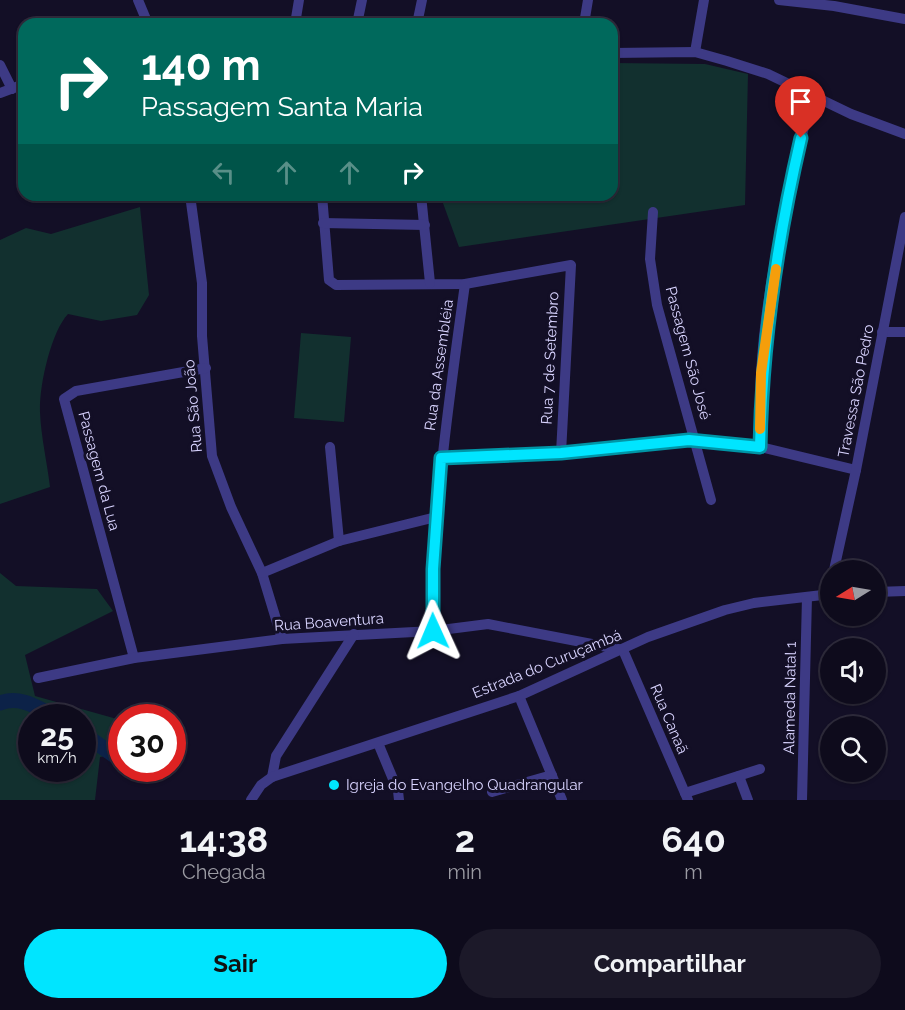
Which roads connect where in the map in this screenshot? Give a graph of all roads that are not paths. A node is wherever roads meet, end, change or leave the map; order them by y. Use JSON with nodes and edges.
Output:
{"nodes":[{"id":1,"x":138,"y":0,"type":"edge"},
{"id":2,"x":299,"y":0,"type":"edge"},
{"id":3,"x":362,"y":0,"type":"edge"},
{"id":4,"x":422,"y":0,"type":"edge"},
{"id":5,"x":588,"y":0,"type":"edge"},
{"id":6,"x":704,"y":0,"type":"edge"},
{"id":7,"x":779,"y":0,"type":"edge"},
{"id":8,"x":146,"y":18,"type":"edge"},
{"id":9,"x":296,"y":18,"type":"edge"},
{"id":10,"x":358,"y":18,"type":"edge"},
{"id":11,"x":418,"y":18,"type":"edge"},
{"id":12,"x":585,"y":18,"type":"edge"},
{"id":13,"x":905,"y":19,"type":"edge"},
{"id":14,"x":695,"y":52,"type":"junction"},
{"id":15,"x":618,"y":53,"type":"edge"},
{"id":16,"x":0,"y":65,"type":"edge"},
{"id":17,"x":18,"y":86,"type":"edge"},
{"id":18,"x":12,"y":89,"type":"junction"},
{"id":19,"x":0,"y":93,"type":"edge"},
{"id":20,"x":812,"y":94,"type":"junction"},
{"id":21,"x":905,"y":134,"type":"edge"},
{"id":22,"x":191,"y":201,"type":"edge"},
{"id":23,"x":322,"y":201,"type":"edge"},
{"id":24,"x":422,"y":201,"type":"edge"},
{"id":25,"x":653,"y":212,"type":"dead end"},
{"id":26,"x":905,"y":219,"type":"edge"},
{"id":27,"x":323,"y":223,"type":"junction"},
{"id":28,"x":425,"y":225,"type":"junction"},
{"id":29,"x":571,"y":265,"type":"joint"},
{"id":30,"x":905,"y":278,"type":"edge"},
{"id":31,"x":893,"y":279,"type":"junction"},
{"id":32,"x":430,"y":283,"type":"junction"},
{"id":33,"x":465,"y":285,"type":"junction"},
{"id":34,"x":882,"y":332,"type":"junction"},
{"id":35,"x":905,"y":332,"type":"edge"},
{"id":36,"x":206,"y":368,"type":"junction"},
{"id":37,"x":696,"y":440,"type":"junction"},
{"id":38,"x":330,"y":447,"type":"dead end"},
{"id":39,"x":760,"y":447,"type":"junction"},
{"id":40,"x":561,"y":453,"type":"junction"},
{"id":41,"x":441,"y":458,"type":"junction"},
{"id":42,"x":856,"y":470,"type":"junction"},
{"id":43,"x":711,"y":500,"type":"dead end"},
{"id":44,"x":436,"y":517,"type":"junction"},
{"id":45,"x":339,"y":541,"type":"junction"},
{"id":46,"x":836,"y":560,"type":"edge"},
{"id":47,"x":262,"y":573,"type":"junction"},
{"id":48,"x":905,"y":591,"type":"edge"},
{"id":49,"x":886,"y":592,"type":"edge"},
{"id":50,"x":820,"y":595,"type":"edge"},
{"id":51,"x":807,"y":597,"type":"junction"},
{"id":52,"x":433,"y":631,"type":"junction"},
{"id":53,"x":354,"y":634,"type":"junction"},
{"id":54,"x":282,"y":639,"type":"junction"},
{"id":55,"x":623,"y":650,"type":"junction"},
{"id":56,"x":134,"y":658,"type":"junction"},
{"id":57,"x":38,"y":678,"type":"dead end"},
{"id":58,"x":519,"y":696,"type":"junction"},
{"id":59,"x":378,"y":743,"type":"junction"},
{"id":60,"x":760,"y":769,"type":"dead end"},
{"id":61,"x":552,"y":775,"type":"junction"},
{"id":62,"x":739,"y":776,"type":"junction"},
{"id":63,"x":272,"y":777,"type":"junction"},
{"id":64,"x":492,"y":792,"type":"dead end"},
{"id":65,"x":687,"y":797,"type":"edge"},
{"id":66,"x":251,"y":800,"type":"edge"},
{"id":67,"x":399,"y":800,"type":"edge"},
{"id":68,"x":562,"y":800,"type":"edge"},
{"id":69,"x":748,"y":800,"type":"edge"},
{"id":70,"x":802,"y":800,"type":"edge"}],
"edges":[{"from":1,"to":8,"type":"street"},
{"from":2,"to":9,"type":"street"},
{"from":3,"to":10,"type":"street"},
{"from":4,"to":11,"type":"street"},
{"from":5,"to":12,"type":"street"},
{"from":6,"to":14,"type":"street"},
{"from":7,"to":13,"type":"street"},
{"from":14,"to":15,"type":"street"},
{"from":14,"to":20,"type":"street"},
{"from":16,"to":18,"type":"street"},
{"from":17,"to":18,"type":"street"},
{"from":18,"to":19,"type":"street"},
{"from":20,"to":21,"type":"street"},
{"from":20,"to":39,"type":"street"},
{"from":22,"to":36,"type":"street","name":"Rua São João"},
{"from":23,"to":27,"type":"street"},
{"from":24,"to":28,"type":"street"},
{"from":25,"to":37,"type":"street","name":"Passagem São José"},
{"from":26,"to":31,"type":"street","name":"Travessa São Pedro"},
{"from":27,"to":28,"type":"street"},
{"from":27,"to":32,"type":"street"},
{"from":28,"to":32,"type":"street"},
{"from":29,"to":33,"type":"street","name":"Rua da Assembléia"},
{"from":29,"to":40,"type":"street","name":"Rua 7 de Setembro"},
{"from":30,"to":31,"type":"street"},
{"from":31,"to":34,"type":"street","name":"Travessa São Pedro"},
{"from":32,"to":33,"type":"street"},
{"from":33,"to":41,"type":"street","name":"Rua da Assembléia"},
{"from":34,"to":35,"type":"street"},
{"from":34,"to":42,"type":"street","name":"Travessa São Pedro"},
{"from":36,"to":47,"type":"street","name":"Rua São João"},
{"from":36,"to":56,"type":"street","name":"Passagem da Lua"},
{"from":37,"to":39,"type":"street"},
{"from":37,"to":40,"type":"street"},
{"from":37,"to":43,"type":"street","name":"Passagem São José"},
{"from":38,"to":45,"type":"street"},
{"from":39,"to":42,"type":"street"},
{"from":40,"to":41,"type":"street"},
{"from":41,"to":44,"type":"street","name":"Rua da Assembléia"},
{"from":42,"to":46,"type":"street","name":"Travessa São Pedro"},
{"from":44,"to":45,"type":"street"},
{"from":44,"to":52,"type":"street","name":"Rua da Assembléia"},
{"from":45,"to":47,"type":"street"},
{"from":47,"to":54,"type":"street","name":"Rua São João"},
{"from":48,"to":49,"type":"street"},
{"from":50,"to":51,"type":"street","name":"Estrada do Curuçambá"},
{"from":51,"to":55,"type":"street","name":"Estrada do Curuçambá"},
{"from":51,"to":70,"type":"street","name":"Alameda Natal 1"},
{"from":52,"to":53,"type":"street","name":"Rua Boaventura"},
{"from":52,"to":55,"type":"street","name":"Rua Boaventura"},
{"from":53,"to":54,"type":"street","name":"Rua Boaventura"},
{"from":53,"to":63,"type":"street"},
{"from":54,"to":56,"type":"street","name":"Rua Boaventura"},
{"from":55,"to":58,"type":"street","name":"Estrada do Curuçambá"},
{"from":55,"to":65,"type":"street","name":"Rua Canaã"},
{"from":56,"to":57,"type":"street","name":"Rua Boaventura"},
{"from":58,"to":59,"type":"street","name":"Estrada do Curuçambá"},
{"from":58,"to":61,"type":"street"},
{"from":59,"to":63,"type":"street","name":"Estrada do Curuçambá"},
{"from":59,"to":67,"type":"street"},
{"from":60,"to":62,"type":"street"},
{"from":61,"to":64,"type":"street"},
{"from":61,"to":68,"type":"street"},
{"from":62,"to":65,"type":"street"},
{"from":62,"to":69,"type":"street"},
{"from":63,"to":66,"type":"street","name":"Estrada do Curuçambá"}]}
